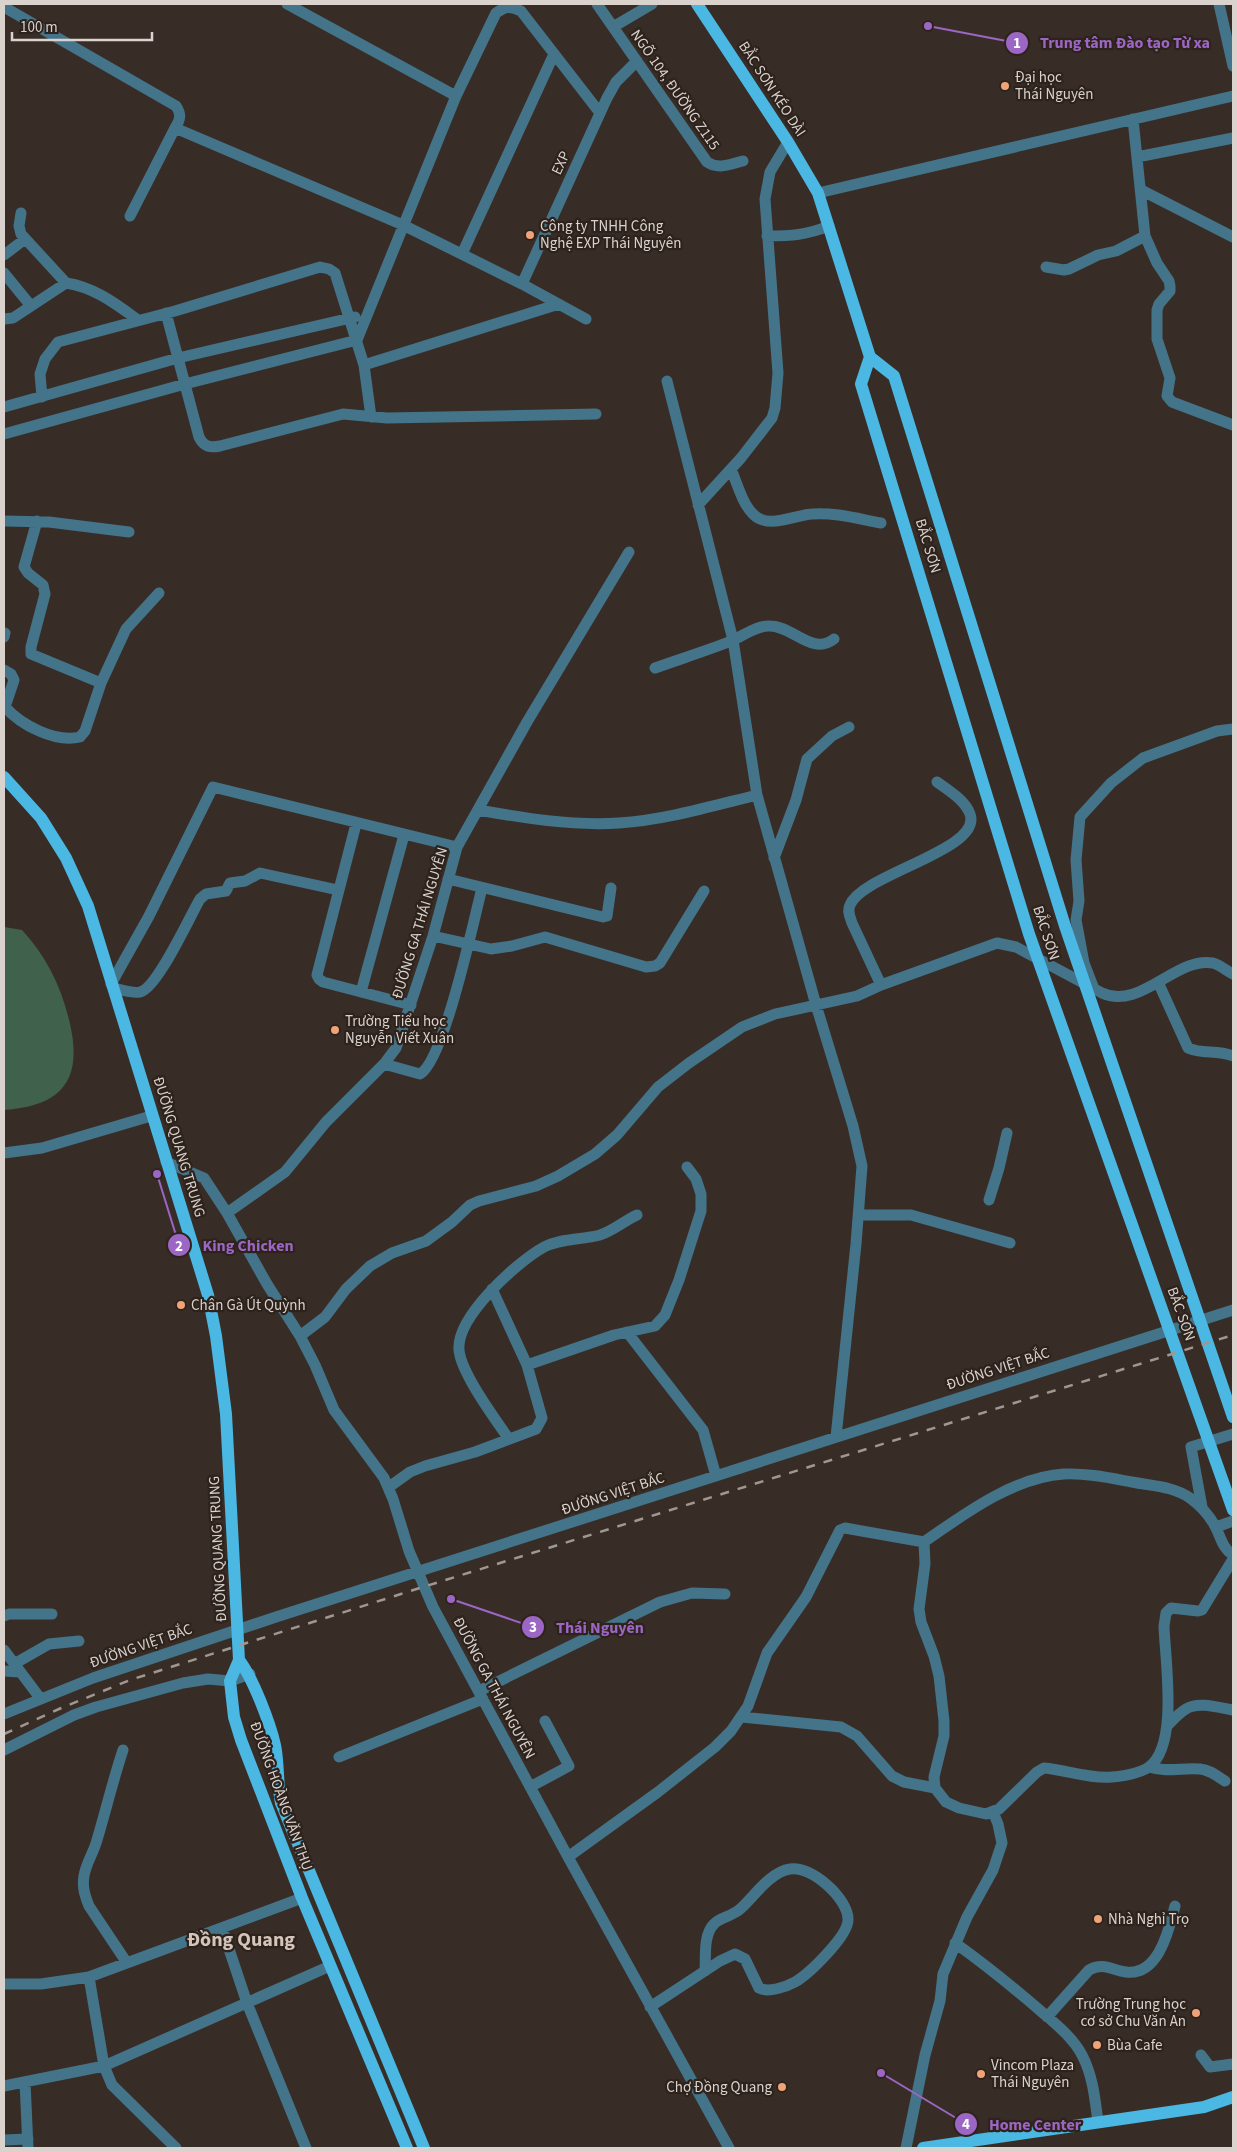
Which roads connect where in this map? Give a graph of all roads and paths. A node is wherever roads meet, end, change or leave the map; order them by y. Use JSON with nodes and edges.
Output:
{"nodes":[{"id":1,"x":287,"y":4,"type":"edge"},
{"id":2,"x":597,"y":4,"type":"edge"},
{"id":3,"x":652,"y":4,"type":"edge"},
{"id":4,"x":697,"y":4,"type":"edge"},
{"id":5,"x":1219,"y":4,"type":"edge"},
{"id":6,"x":4,"y":7,"type":"edge"},
{"id":7,"x":613,"y":27,"type":"junction"},
{"id":8,"x":554,"y":54,"type":"junction"},
{"id":9,"x":637,"y":61,"type":"junction"},
{"id":10,"x":1233,"y":66,"type":"edge"},
{"id":11,"x":456,"y":96,"type":"junction"},
{"id":12,"x":1233,"y":96,"type":"edge"},
{"id":13,"x":600,"y":113,"type":"junction"},
{"id":14,"x":1133,"y":119,"type":"junction"},
{"id":15,"x":175,"y":128,"type":"junction"},
{"id":16,"x":1233,"y":138,"type":"edge"},
{"id":17,"x":788,"y":142,"type":"junction"},
{"id":18,"x":1137,"y":157,"type":"junction"},
{"id":19,"x":743,"y":161,"type":"dead end"},
{"id":20,"x":1141,"y":190,"type":"junction"},
{"id":21,"x":818,"y":193,"type":"junction"},
{"id":22,"x":21,"y":213,"type":"dead end"},
{"id":23,"x":130,"y":216,"type":"dead end"},
{"id":24,"x":403,"y":225,"type":"junction"},
{"id":25,"x":829,"y":226,"type":"junction"},
{"id":26,"x":767,"y":236,"type":"junction"},
{"id":27,"x":1145,"y":236,"type":"junction"},
{"id":28,"x":1233,"y":237,"type":"edge"},
{"id":29,"x":25,"y":239,"type":"junction"},
{"id":30,"x":462,"y":254,"type":"junction"},
{"id":31,"x":4,"y":255,"type":"edge"},
{"id":32,"x":1046,"y":267,"type":"dead end"},
{"id":33,"x":4,"y":274,"type":"edge"},
{"id":34,"x":66,"y":283,"type":"junction"},
{"id":35,"x":522,"y":284,"type":"junction"},
{"id":36,"x":559,"y":304,"type":"junction"},
{"id":37,"x":32,"y":306,"type":"junction"},
{"id":38,"x":166,"y":313,"type":"junction"},
{"id":39,"x":367,"y":316,"type":"junction"},
{"id":40,"x":349,"y":317,"type":"junction"},
{"id":41,"x":4,"y":319,"type":"edge"},
{"id":42,"x":586,"y":319,"type":"dead end"},
{"id":43,"x":138,"y":320,"type":"junction"},
{"id":44,"x":357,"y":340,"type":"junction"},
{"id":45,"x":870,"y":357,"type":"junction"},
{"id":46,"x":178,"y":358,"type":"junction"},
{"id":47,"x":364,"y":365,"type":"junction"},
{"id":48,"x":667,"y":381,"type":"dead end"},
{"id":49,"x":185,"y":384,"type":"junction"},
{"id":50,"x":42,"y":397,"type":"junction"},
{"id":51,"x":4,"y":407,"type":"edge"},
{"id":52,"x":596,"y":414,"type":"dead end"},
{"id":53,"x":371,"y":417,"type":"junction"},
{"id":54,"x":1233,"y":425,"type":"edge"},
{"id":55,"x":4,"y":434,"type":"edge"},
{"id":56,"x":731,"y":469,"type":"junction"},
{"id":57,"x":698,"y":505,"type":"junction"},
{"id":58,"x":4,"y":521,"type":"edge"},
{"id":59,"x":37,"y":521,"type":"junction"},
{"id":60,"x":881,"y":523,"type":"dead end"},
{"id":61,"x":129,"y":532,"type":"dead end"},
{"id":62,"x":629,"y":552,"type":"dead end"},
{"id":63,"x":159,"y":592,"type":"dead end"},
{"id":64,"x":834,"y":639,"type":"dead end"},
{"id":65,"x":733,"y":640,"type":"junction"},
{"id":66,"x":654,"y":668,"type":"dead end"},
{"id":67,"x":4,"y":670,"type":"edge"},
{"id":68,"x":101,"y":683,"type":"junction"},
{"id":69,"x":4,"y":707,"type":"edge"},
{"id":70,"x":849,"y":726,"type":"dead end"},
{"id":71,"x":1233,"y":729,"type":"edge"},
{"id":72,"x":4,"y":777,"type":"edge"},
{"id":73,"x":937,"y":782,"type":"dead end"},
{"id":74,"x":757,"y":796,"type":"junction"},
{"id":75,"x":478,"y":810,"type":"junction"},
{"id":76,"x":356,"y":824,"type":"junction"},
{"id":77,"x":404,"y":835,"type":"junction"},
{"id":78,"x":458,"y":847,"type":"junction"},
{"id":79,"x":774,"y":858,"type":"junction"},
{"id":80,"x":448,"y":879,"type":"junction"},
{"id":81,"x":482,"y":888,"type":"junction"},
{"id":82,"x":611,"y":888,"type":"dead end"},
{"id":83,"x":338,"y":890,"type":"junction"},
{"id":84,"x":704,"y":891,"type":"dead end"},
{"id":85,"x":432,"y":936,"type":"junction"},
{"id":86,"x":467,"y":945,"type":"junction"},
{"id":87,"x":1233,"y":974,"type":"edge"},
{"id":88,"x":1158,"y":982,"type":"junction"},
{"id":89,"x":881,"y":985,"type":"junction"},
{"id":90,"x":112,"y":986,"type":"junction"},
{"id":91,"x":1094,"y":988,"type":"junction"},
{"id":92,"x":361,"y":992,"type":"junction"},
{"id":93,"x":411,"y":1004,"type":"junction"},
{"id":94,"x":816,"y":1006,"type":"junction"},
{"id":95,"x":1233,"y":1056,"type":"edge"},
{"id":96,"x":384,"y":1064,"type":"junction"},
{"id":97,"x":151,"y":1116,"type":"junction"},
{"id":98,"x":1007,"y":1133,"type":"dead end"},
{"id":99,"x":4,"y":1153,"type":"edge"},
{"id":100,"x":166,"y":1162,"type":"junction"},
{"id":101,"x":687,"y":1167,"type":"dead end"},
{"id":102,"x":989,"y":1200,"type":"dead end"},
{"id":103,"x":228,"y":1213,"type":"junction"},
{"id":104,"x":859,"y":1215,"type":"junction"},
{"id":105,"x":637,"y":1216,"type":"dead end"},
{"id":106,"x":1010,"y":1243,"type":"dead end"},
{"id":107,"x":492,"y":1289,"type":"junction"},
{"id":108,"x":1233,"y":1310,"type":"edge"},
{"id":109,"x":627,"y":1332,"type":"junction"},
{"id":110,"x":300,"y":1336,"type":"junction"},
{"id":111,"x":526,"y":1365,"type":"junction"},
{"id":112,"x":1233,"y":1417,"type":"edge"},
{"id":113,"x":1233,"y":1434,"type":"edge"},
{"id":114,"x":836,"y":1437,"type":"junction"},
{"id":115,"x":510,"y":1439,"type":"junction"},
{"id":116,"x":716,"y":1476,"type":"junction"},
{"id":117,"x":388,"y":1487,"type":"junction"},
{"id":118,"x":1202,"y":1506,"type":"junction"},
{"id":119,"x":1233,"y":1510,"type":"edge"},
{"id":120,"x":1233,"y":1521,"type":"edge"},
{"id":121,"x":1216,"y":1527,"type":"junction"},
{"id":122,"x":924,"y":1542,"type":"junction"},
{"id":123,"x":1233,"y":1555,"type":"edge"},
{"id":124,"x":1233,"y":1559,"type":"edge"},
{"id":125,"x":417,"y":1571,"type":"junction"},
{"id":126,"x":725,"y":1594,"type":"dead end"},
{"id":127,"x":52,"y":1614,"type":"dead end"},
{"id":128,"x":4,"y":1616,"type":"edge"},
{"id":129,"x":238,"y":1629,"type":"junction"},
{"id":130,"x":79,"y":1641,"type":"dead end"},
{"id":131,"x":4,"y":1650,"type":"edge"},
{"id":132,"x":239,"y":1660,"type":"junction"},
{"id":133,"x":17,"y":1668,"type":"junction"},
{"id":134,"x":4,"y":1671,"type":"edge"},
{"id":135,"x":250,"y":1674,"type":"junction"},
{"id":136,"x":230,"y":1681,"type":"junction"},
{"id":137,"x":481,"y":1695,"type":"junction"},
{"id":138,"x":40,"y":1698,"type":"junction"},
{"id":139,"x":1233,"y":1710,"type":"edge"},
{"id":140,"x":4,"y":1714,"type":"edge"},
{"id":141,"x":742,"y":1717,"type":"junction"},
{"id":142,"x":545,"y":1721,"type":"dead end"},
{"id":143,"x":1168,"y":1725,"type":"junction"},
{"id":144,"x":4,"y":1750,"type":"edge"},
{"id":145,"x":123,"y":1750,"type":"dead end"},
{"id":146,"x":339,"y":1757,"type":"dead end"},
{"id":147,"x":1150,"y":1767,"type":"junction"},
{"id":148,"x":1225,"y":1781,"type":"dead end"},
{"id":149,"x":530,"y":1787,"type":"junction"},
{"id":150,"x":935,"y":1788,"type":"junction"},
{"id":151,"x":993,"y":1812,"type":"junction"},
{"id":152,"x":568,"y":1857,"type":"junction"},
{"id":153,"x":302,"y":1898,"type":"junction"},
{"id":154,"x":1175,"y":1906,"type":"dead end"},
{"id":155,"x":222,"y":1928,"type":"junction"},
{"id":156,"x":955,"y":1943,"type":"junction"},
{"id":157,"x":127,"y":1963,"type":"junction"},
{"id":158,"x":330,"y":1966,"type":"junction"},
{"id":159,"x":705,"y":1971,"type":"junction"},
{"id":160,"x":89,"y":1977,"type":"junction"},
{"id":161,"x":4,"y":1984,"type":"edge"},
{"id":162,"x":247,"y":2003,"type":"junction"},
{"id":163,"x":650,"y":2007,"type":"junction"},
{"id":164,"x":1048,"y":2017,"type":"junction"},
{"id":165,"x":1201,"y":2055,"type":"dead end"},
{"id":166,"x":1233,"y":2064,"type":"edge"},
{"id":167,"x":104,"y":2066,"type":"junction"},
{"id":168,"x":396,"y":2080,"type":"junction"},
{"id":169,"x":25,"y":2082,"type":"junction"},
{"id":170,"x":4,"y":2086,"type":"edge"},
{"id":171,"x":380,"y":2088,"type":"junction"},
{"id":172,"x":1233,"y":2098,"type":"edge"},
{"id":173,"x":1098,"y":2122,"type":"junction"},
{"id":174,"x":4,"y":2140,"type":"edge"},
{"id":175,"x":28,"y":2144,"type":"edge"},
{"id":176,"x":176,"y":2148,"type":"edge"},
{"id":177,"x":306,"y":2148,"type":"edge"},
{"id":178,"x":407,"y":2148,"type":"edge"},
{"id":179,"x":424,"y":2148,"type":"edge"},
{"id":180,"x":729,"y":2148,"type":"edge"},
{"id":181,"x":906,"y":2148,"type":"edge"},
{"id":182,"x":923,"y":2148,"type":"edge"}],
"edges":[{"from":1,"to":11,"type":"street"},
{"from":2,"to":7,"type":"street","name":"NGÕ 104, ĐƯỜNG Z115"},
{"from":3,"to":7,"type":"street"},
{"from":4,"to":17,"type":"main road","name":"BẮC SƠN KÉO DÀI"},
{"from":5,"to":10,"type":"street"},
{"from":6,"to":15,"type":"street"},
{"from":7,"to":9,"type":"street","name":"NGÕ 104, ĐƯỜNG Z115"},
{"from":8,"to":11,"type":"street"},
{"from":8,"to":13,"type":"street"},
{"from":8,"to":30,"type":"street"},
{"from":9,"to":13,"type":"street","name":"EXP"},
{"from":9,"to":19,"type":"street","name":"NGÕ 104, ĐƯỜNG Z115"},
{"from":11,"to":24,"type":"street"},
{"from":12,"to":14,"type":"street"},
{"from":13,"to":35,"type":"street","name":"EXP"},
{"from":14,"to":18,"type":"street"},
{"from":14,"to":21,"type":"street"},
{"from":15,"to":23,"type":"street"},
{"from":15,"to":24,"type":"street"},
{"from":16,"to":18,"type":"street"},
{"from":17,"to":21,"type":"main road","name":"BẮC SƠN KÉO DÀI"},
{"from":17,"to":26,"type":"street"},
{"from":18,"to":20,"type":"street"},
{"from":20,"to":27,"type":"street"},
{"from":20,"to":28,"type":"street"},
{"from":21,"to":25,"type":"main road"},
{"from":22,"to":29,"type":"street"},
{"from":24,"to":30,"type":"street"},
{"from":24,"to":39,"type":"street"},
{"from":25,"to":26,"type":"street"},
{"from":25,"to":45,"type":"main road"},
{"from":26,"to":56,"type":"street"},
{"from":27,"to":32,"type":"street"},
{"from":27,"to":54,"type":"street"},
{"from":29,"to":31,"type":"street"},
{"from":29,"to":34,"type":"street"},
{"from":30,"to":35,"type":"street"},
{"from":33,"to":37,"type":"street"},
{"from":34,"to":37,"type":"street"},
{"from":34,"to":43,"type":"street"},
{"from":35,"to":36,"type":"street"},
{"from":36,"to":42,"type":"street"},
{"from":36,"to":47,"type":"street"},
{"from":37,"to":41,"type":"street"},
{"from":38,"to":40,"type":"street"},
{"from":38,"to":43,"type":"street"},
{"from":38,"to":46,"type":"street"},
{"from":39,"to":40,"type":"street"},
{"from":39,"to":44,"type":"street"},
{"from":40,"to":44,"type":"street"},
{"from":40,"to":46,"type":"street"},
{"from":43,"to":50,"type":"street"},
{"from":44,"to":47,"type":"street"},
{"from":44,"to":49,"type":"street"},
{"from":45,"to":112,"type":"main road","name":"BẮC SƠN"},
{"from":45,"to":119,"type":"main road","name":"BẮC SƠN"},
{"from":46,"to":49,"type":"street"},
{"from":46,"to":50,"type":"street"},
{"from":47,"to":53,"type":"street"},
{"from":48,"to":57,"type":"street"},
{"from":49,"to":53,"type":"street"},
{"from":49,"to":55,"type":"street"},
{"from":50,"to":51,"type":"street"},
{"from":52,"to":53,"type":"street"},
{"from":56,"to":57,"type":"street"},
{"from":56,"to":60,"type":"street"},
{"from":57,"to":65,"type":"street"},
{"from":58,"to":59,"type":"street"},
{"from":59,"to":61,"type":"street"},
{"from":59,"to":68,"type":"street"},
{"from":62,"to":75,"type":"street","name":"ĐƯỜNG GA THÁI NGUYÊN"},
{"from":63,"to":68,"type":"street"},
{"from":64,"to":65,"type":"street"},
{"from":65,"to":66,"type":"street"},
{"from":65,"to":74,"type":"street"},
{"from":67,"to":69,"type":"street"},
{"from":68,"to":69,"type":"street"},
{"from":70,"to":79,"type":"street"},
{"from":71,"to":91,"type":"street"},
{"from":72,"to":90,"type":"main road","name":"ĐƯỜNG QUANG TRUNG"},
{"from":73,"to":89,"type":"street"},
{"from":74,"to":75,"type":"street"},
{"from":74,"to":79,"type":"street"},
{"from":75,"to":78,"type":"street","name":"ĐƯỜNG GA THÁI NGUYÊN"},
{"from":76,"to":77,"type":"street"},
{"from":76,"to":83,"type":"street"},
{"from":76,"to":90,"type":"street"},
{"from":77,"to":78,"type":"street"},
{"from":77,"to":92,"type":"street"},
{"from":78,"to":80,"type":"street","name":"ĐƯỜNG GA THÁI NGUYÊN"},
{"from":79,"to":94,"type":"street"},
{"from":80,"to":81,"type":"street"},
{"from":80,"to":85,"type":"street","name":"ĐƯỜNG GA THÁI NGUYÊN"},
{"from":81,"to":82,"type":"street"},
{"from":81,"to":86,"type":"street"},
{"from":83,"to":90,"type":"street"},
{"from":83,"to":92,"type":"street"},
{"from":84,"to":86,"type":"street"},
{"from":85,"to":86,"type":"street"},
{"from":85,"to":93,"type":"street","name":"ĐƯỜNG GA THÁI NGUYÊN"},
{"from":86,"to":96,"type":"street"},
{"from":87,"to":88,"type":"street"},
{"from":88,"to":91,"type":"street"},
{"from":88,"to":95,"type":"street"},
{"from":89,"to":91,"type":"street"},
{"from":89,"to":94,"type":"street"},
{"from":90,"to":97,"type":"main road","name":"ĐƯỜNG QUANG TRUNG"},
{"from":92,"to":93,"type":"street"},
{"from":93,"to":96,"type":"street","name":"ĐƯỜNG GA THÁI NGUYÊN"},
{"from":94,"to":104,"type":"street"},
{"from":94,"to":110,"type":"street"},
{"from":96,"to":103,"type":"street","name":"ĐƯỜNG GA THÁI NGUYÊN"},
{"from":97,"to":99,"type":"street"},
{"from":97,"to":100,"type":"main road","name":"ĐƯỜNG QUANG TRUNG"},
{"from":98,"to":102,"type":"street"},
{"from":100,"to":103,"type":"street","name":"ĐƯỜNG GA THÁI NGUYÊN"},
{"from":100,"to":129,"type":"main road","name":"ĐƯỜNG QUANG TRUNG"},
{"from":101,"to":109,"type":"street"},
{"from":103,"to":110,"type":"street","name":"ĐƯỜNG GA THÁI NGUYÊN"},
{"from":104,"to":106,"type":"street"},
{"from":104,"to":114,"type":"street"},
{"from":105,"to":107,"type":"street"},
{"from":107,"to":111,"type":"street"},
{"from":107,"to":115,"type":"street"},
{"from":108,"to":114,"type":"street","name":"ĐƯỜNG VIỆT BẮC"},
{"from":109,"to":111,"type":"street"},
{"from":109,"to":116,"type":"street"},
{"from":110,"to":117,"type":"street","name":"ĐƯỜNG GA THÁI NGUYÊN"},
{"from":111,"to":115,"type":"street"},
{"from":113,"to":118,"type":"street"},
{"from":114,"to":116,"type":"street","name":"ĐƯỜNG VIỆT BẮC"},
{"from":115,"to":117,"type":"street"},
{"from":116,"to":125,"type":"street","name":"ĐƯỜNG VIỆT BẮC"},
{"from":117,"to":125,"type":"street","name":"ĐƯỜNG GA THÁI NGUYÊN"},
{"from":118,"to":121,"type":"street"},
{"from":118,"to":122,"type":"street"},
{"from":120,"to":121,"type":"street"},
{"from":121,"to":123,"type":"street"},
{"from":122,"to":141,"type":"street"},
{"from":122,"to":150,"type":"street"},
{"from":124,"to":143,"type":"street"},
{"from":125,"to":129,"type":"street","name":"ĐƯỜNG VIỆT BẮC"},
{"from":125,"to":137,"type":"street","name":"ĐƯỜNG GA THÁI NGUYÊN"},
{"from":126,"to":137,"type":"street"},
{"from":127,"to":128,"type":"street"},
{"from":129,"to":132,"type":"main road","name":"ĐƯỜNG QUANG TRUNG"},
{"from":129,"to":138,"type":"street","name":"ĐƯỜNG VIỆT BẮC"},
{"from":130,"to":133,"type":"street"},
{"from":131,"to":133,"type":"street"},
{"from":132,"to":135,"type":"main road","name":"ĐƯỜNG HOÀNG VĂN THỤ"},
{"from":132,"to":136,"type":"main road","name":"ĐƯỜNG HOÀNG VĂN THỤ"},
{"from":133,"to":134,"type":"street"},
{"from":133,"to":138,"type":"street"},
{"from":135,"to":136,"type":"street"},
{"from":135,"to":168,"type":"main road","name":"ĐƯỜNG HOÀNG VĂN THỤ"},
{"from":136,"to":144,"type":"street"},
{"from":136,"to":153,"type":"main road","name":"ĐƯỜNG HOÀNG VĂN THỤ"},
{"from":137,"to":146,"type":"street"},
{"from":137,"to":149,"type":"street","name":"ĐƯỜNG GA THÁI NGUYÊN"},
{"from":138,"to":140,"type":"street","name":"ĐƯỜNG VIỆT BẮC"},
{"from":139,"to":143,"type":"street"},
{"from":141,"to":150,"type":"street"},
{"from":141,"to":152,"type":"street"},
{"from":142,"to":149,"type":"street"},
{"from":143,"to":147,"type":"street"},
{"from":145,"to":157,"type":"street"},
{"from":147,"to":148,"type":"street"},
{"from":147,"to":151,"type":"street"},
{"from":149,"to":152,"type":"street","name":"ĐƯỜNG GA THÁI NGUYÊN"},
{"from":150,"to":151,"type":"street"},
{"from":151,"to":156,"type":"street"},
{"from":152,"to":163,"type":"street","name":"ĐƯỜNG GA THÁI NGUYÊN"},
{"from":153,"to":155,"type":"street"},
{"from":153,"to":158,"type":"main road","name":"ĐƯỜNG HOÀNG VĂN THỤ"},
{"from":154,"to":164,"type":"street"},
{"from":155,"to":157,"type":"street"},
{"from":155,"to":162,"type":"street"},
{"from":156,"to":164,"type":"street"},
{"from":156,"to":181,"type":"street"},
{"from":157,"to":160,"type":"street"},
{"from":158,"to":162,"type":"street"},
{"from":158,"to":171,"type":"main road","name":"ĐƯỜNG HOÀNG VĂN THỤ"},
{"from":159,"to":159,"type":"street"},
{"from":159,"to":163,"type":"street"},
{"from":160,"to":161,"type":"street"},
{"from":160,"to":167,"type":"street"},
{"from":162,"to":167,"type":"street"},
{"from":162,"to":177,"type":"street"},
{"from":163,"to":180,"type":"street","name":"ĐƯỜNG GA THÁI NGUYÊN"},
{"from":164,"to":173,"type":"street"},
{"from":165,"to":166,"type":"street"},
{"from":167,"to":169,"type":"street"},
{"from":167,"to":176,"type":"street"},
{"from":168,"to":171,"type":"main road"},
{"from":168,"to":179,"type":"main road","name":"ĐƯỜNG HOÀNG VĂN THỤ"},
{"from":169,"to":170,"type":"street"},
{"from":169,"to":175,"type":"street"},
{"from":171,"to":178,"type":"main road","name":"ĐƯỜNG HOÀNG VĂN THỤ"},
{"from":172,"to":173,"type":"main road"},
{"from":173,"to":182,"type":"main road"},
{"from":174,"to":175,"type":"street"}]}
